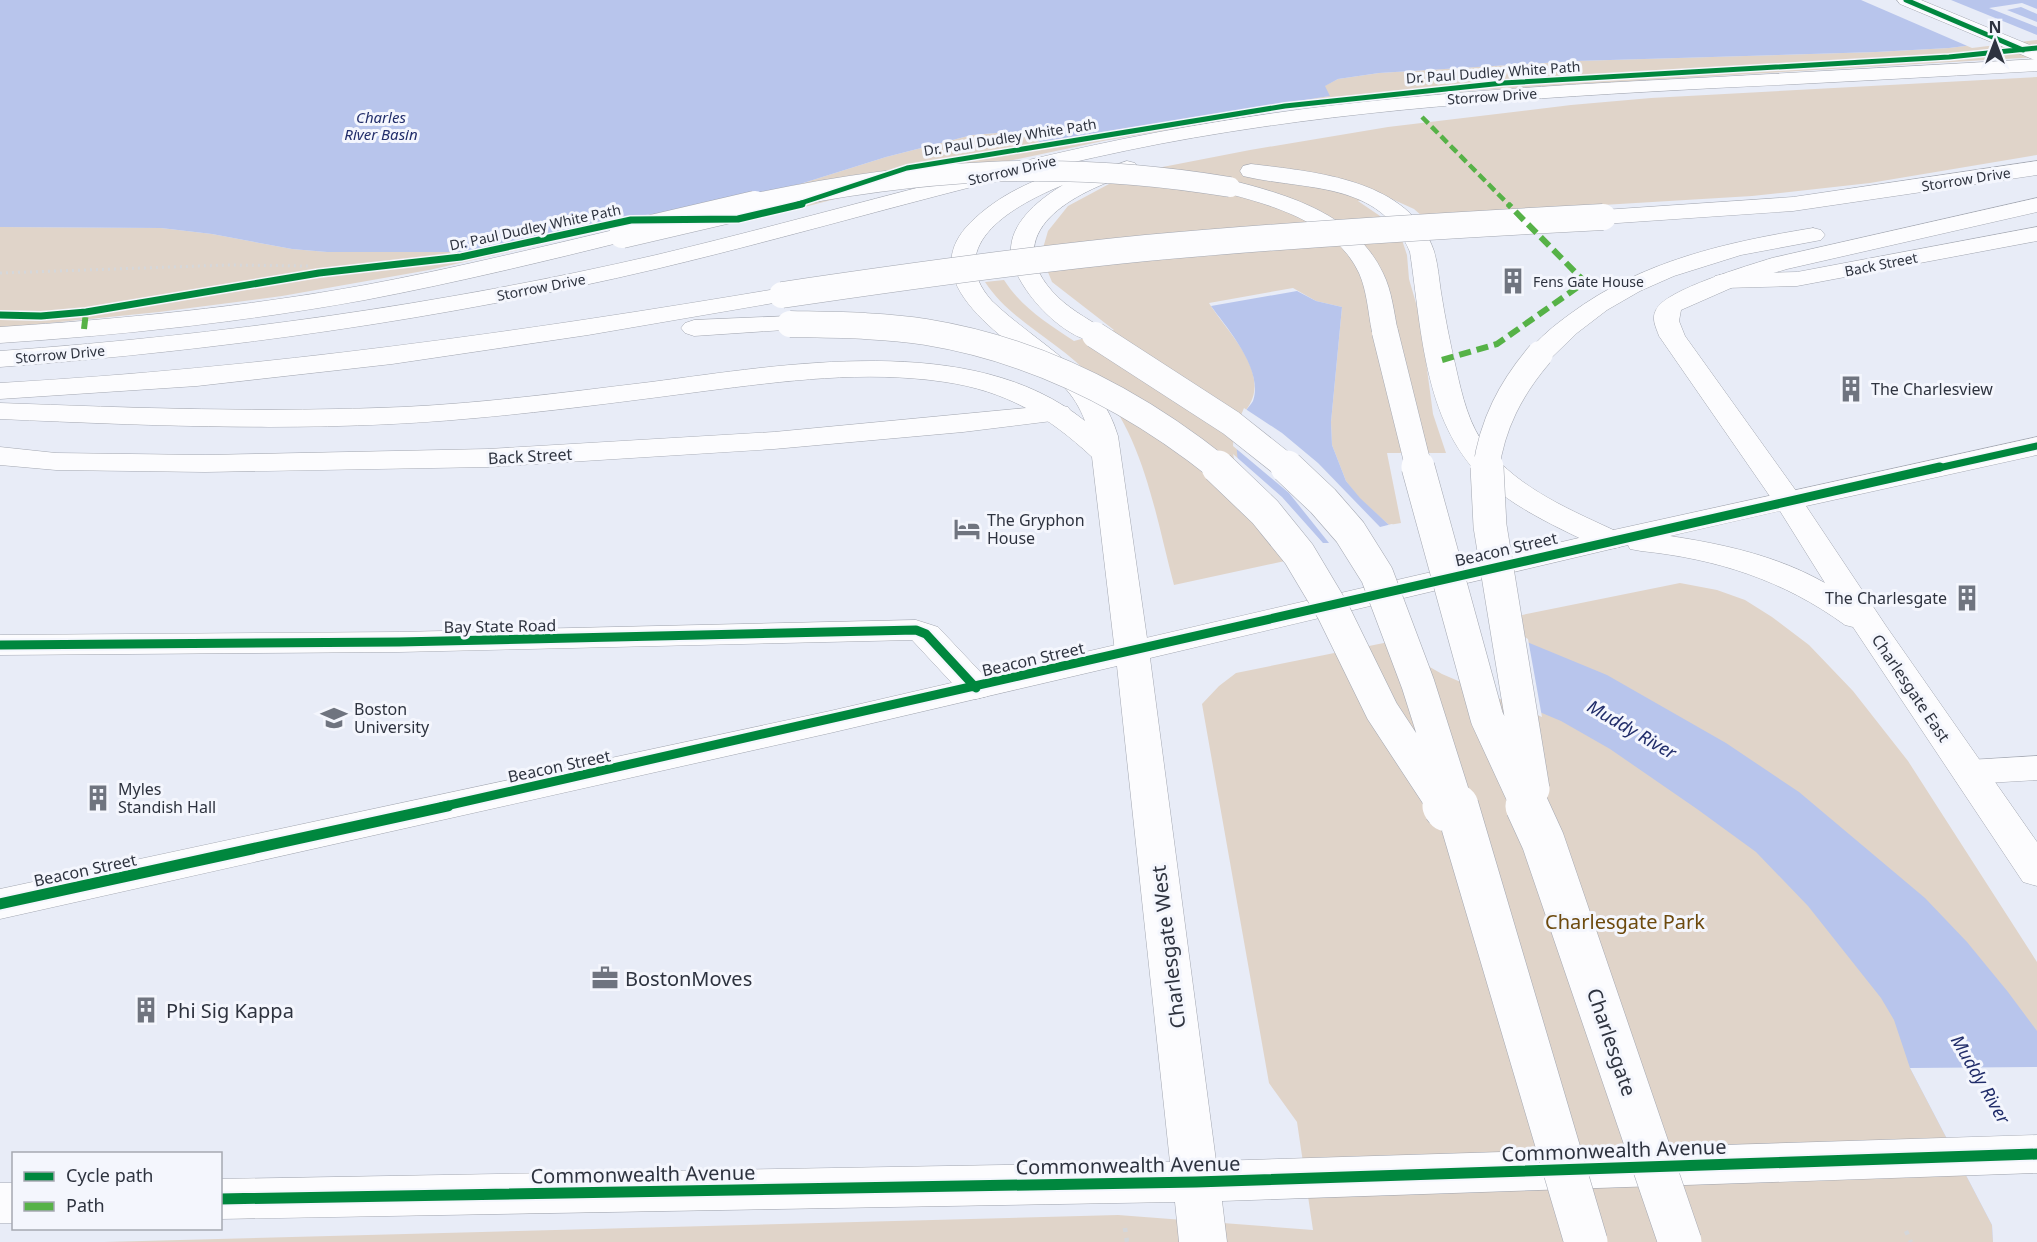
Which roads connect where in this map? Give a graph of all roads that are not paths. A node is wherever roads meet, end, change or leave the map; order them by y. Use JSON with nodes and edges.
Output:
{"nodes":[{"id":1,"x":1906,"y":0,"type":"edge"},
{"id":2,"x":2037,"y":56,"type":"edge"},
{"id":3,"x":2037,"y":65,"type":"edge"},
{"id":4,"x":1620,"y":88,"type":"junction"},
{"id":5,"x":1304,"y":135,"type":"dead end"},
{"id":6,"x":1166,"y":159,"type":"dead end"},
{"id":7,"x":1129,"y":167,"type":"junction"},
{"id":8,"x":2037,"y":168,"type":"edge"},
{"id":9,"x":965,"y":172,"type":"junction"},
{"id":10,"x":2037,"y":205,"type":"edge"},
{"id":11,"x":1988,"y":214,"type":"junction"},
{"id":12,"x":2037,"y":234,"type":"edge"},
{"id":13,"x":1724,"y":281,"type":"junction"},
{"id":14,"x":0,"y":335,"type":"edge"},
{"id":15,"x":533,"y":337,"type":"junction"},
{"id":16,"x":0,"y":359,"type":"edge"},
{"id":17,"x":0,"y":391,"type":"edge"},
{"id":18,"x":0,"y":411,"type":"edge"},
{"id":19,"x":1058,"y":412,"type":"junction"},
{"id":20,"x":2037,"y":446,"type":"edge"},
{"id":21,"x":1105,"y":453,"type":"junction"},
{"id":22,"x":0,"y":456,"type":"edge"},
{"id":23,"x":1789,"y":502,"type":"junction"},
{"id":24,"x":1609,"y":540,"type":"junction"},
{"id":25,"x":1871,"y":628,"type":"junction"},
{"id":26,"x":0,"y":645,"type":"edge"},
{"id":27,"x":1132,"y":652,"type":"junction"},
{"id":28,"x":976,"y":688,"type":"junction"},
{"id":29,"x":2037,"y":768,"type":"edge"},
{"id":30,"x":1969,"y":772,"type":"junction"},
{"id":31,"x":1543,"y":841,"type":"junction"},
{"id":32,"x":1468,"y":842,"type":"junction"},
{"id":33,"x":2037,"y":872,"type":"edge"},
{"id":34,"x":0,"y":904,"type":"edge"},
{"id":35,"x":2037,"y":1154,"type":"edge"},
{"id":36,"x":1196,"y":1182,"type":"junction"},
{"id":37,"x":222,"y":1199,"type":"edge"},
{"id":38,"x":1203,"y":1242,"type":"edge"},
{"id":39,"x":1586,"y":1242,"type":"edge"},
{"id":40,"x":1680,"y":1242,"type":"edge"}],
"edges":[{"from":1,"to":2,"type":"main road"},
{"from":3,"to":4,"type":"main road","name":"Storrow Drive"},
{"from":4,"to":5,"type":"main road"},
{"from":4,"to":16,"type":"main road","name":"Storrow Drive"},
{"from":6,"to":7,"type":"main road"},
{"from":7,"to":21,"type":"main road","name":"Charlesgate West"},
{"from":7,"to":32,"type":"main road","bridge":true},
{"from":8,"to":15,"type":"main road","name":"Storrow Drive","bridge":true},
{"from":9,"to":14,"type":"main road","bridge":true},
{"from":9,"to":24,"type":"main road","bridge":true},
{"from":9,"to":31,"type":"main road","bridge":true},
{"from":10,"to":11,"type":"main road"},
{"from":11,"to":13,"type":"main road"},
{"from":11,"to":31,"type":"main road","bridge":true},
{"from":12,"to":13,"type":"main road","name":"Back Street"},
{"from":13,"to":23,"type":"main road","name":"Charlesgate East"},
{"from":15,"to":17,"type":"main road","name":"Storrow Drive"},
{"from":15,"to":32,"type":"main road","bridge":true},
{"from":18,"to":19,"type":"main road"},
{"from":19,"to":21,"type":"main road"},
{"from":19,"to":22,"type":"main road","name":"Back Street"},
{"from":20,"to":23,"type":"main road","name":"Beacon Street"},
{"from":21,"to":27,"type":"main road","name":"Charlesgate West"},
{"from":23,"to":24,"type":"main road","name":"Beacon Street"},
{"from":23,"to":25,"type":"main road","name":"Charlesgate East"},
{"from":24,"to":25,"type":"main road"},
{"from":24,"to":27,"type":"main road","name":"Beacon Street","bridge":true},
{"from":25,"to":30,"type":"main road","name":"Charlesgate East"},
{"from":26,"to":28,"type":"main road","name":"Bay State Road"},
{"from":27,"to":28,"type":"main road","name":"Beacon Street"},
{"from":27,"to":36,"type":"main road","name":"Charlesgate West"},
{"from":28,"to":34,"type":"main road","name":"Beacon Street"},
{"from":29,"to":30,"type":"main road"},
{"from":30,"to":33,"type":"main road","name":"Charlesgate East"},
{"from":31,"to":40,"type":"main road","name":"Charlesgate","bridge":true},
{"from":32,"to":39,"type":"main road","bridge":true},
{"from":35,"to":36,"type":"main road","name":"Commonwealth Avenue"},
{"from":36,"to":37,"type":"main road","name":"Commonwealth Avenue"},
{"from":36,"to":38,"type":"main road","name":"Charlesgate West"}]}
